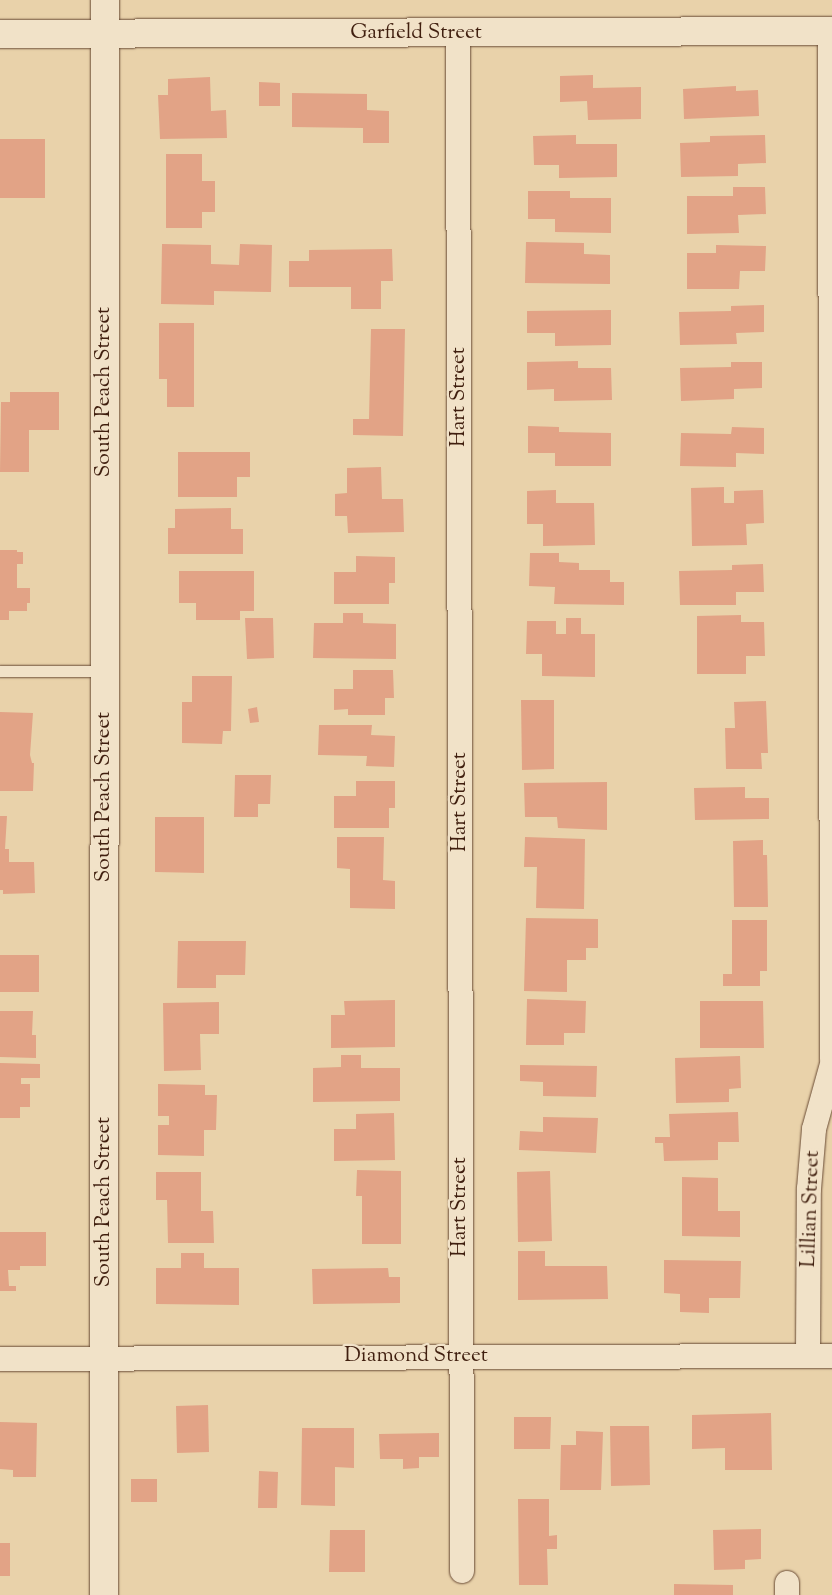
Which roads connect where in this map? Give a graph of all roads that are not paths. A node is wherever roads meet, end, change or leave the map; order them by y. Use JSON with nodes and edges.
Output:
{"nodes":[{"id":1,"x":105,"y":0,"type":"edge"},
{"id":2,"x":831,"y":31,"type":"edge"},
{"id":3,"x":458,"y":33,"type":"junction"},
{"id":4,"x":0,"y":34,"type":"edge"},
{"id":5,"x":105,"y":34,"type":"junction"},
{"id":6,"x":831,"y":472,"type":"edge"},
{"id":7,"x":0,"y":671,"type":"edge"},
{"id":8,"x":104,"y":672,"type":"junction"},
{"id":9,"x":831,"y":915,"type":"edge"},
{"id":10,"x":832,"y":1059,"type":"edge"},
{"id":11,"x":832,"y":1064,"type":"edge"},
{"id":12,"x":808,"y":1355,"type":"junction"},
{"id":13,"x":460,"y":1356,"type":"junction"},
{"id":14,"x":832,"y":1356,"type":"edge"},
{"id":15,"x":0,"y":1359,"type":"edge"},
{"id":16,"x":104,"y":1360,"type":"junction"},
{"id":17,"x":462,"y":1571,"type":"dead end"},
{"id":18,"x":104,"y":1595,"type":"edge"}],
"edges":[{"from":1,"to":5,"type":"street","name":"South Peach Street"},
{"from":2,"to":3,"type":"street","name":"Garfield Street"},
{"from":2,"to":6,"type":"street"},
{"from":3,"to":5,"type":"street","name":"Garfield Street"},
{"from":3,"to":13,"type":"street","name":"Hart Street"},
{"from":4,"to":5,"type":"street","name":"Garfield Street"},
{"from":5,"to":8,"type":"street","name":"South Peach Street"},
{"from":6,"to":9,"type":"street"},
{"from":7,"to":8,"type":"lane"},
{"from":8,"to":16,"type":"street","name":"South Peach Street"},
{"from":9,"to":10,"type":"street"},
{"from":11,"to":12,"type":"street","name":"Lillian Street"},
{"from":12,"to":13,"type":"street","name":"Diamond Street"},
{"from":12,"to":14,"type":"street","name":"Diamond Street"},
{"from":13,"to":16,"type":"street","name":"Diamond Street"},
{"from":13,"to":17,"type":"street","name":"Hart Street"},
{"from":15,"to":16,"type":"street","name":"Diamond Street"},
{"from":16,"to":18,"type":"street","name":"South Peach Street"}]}
